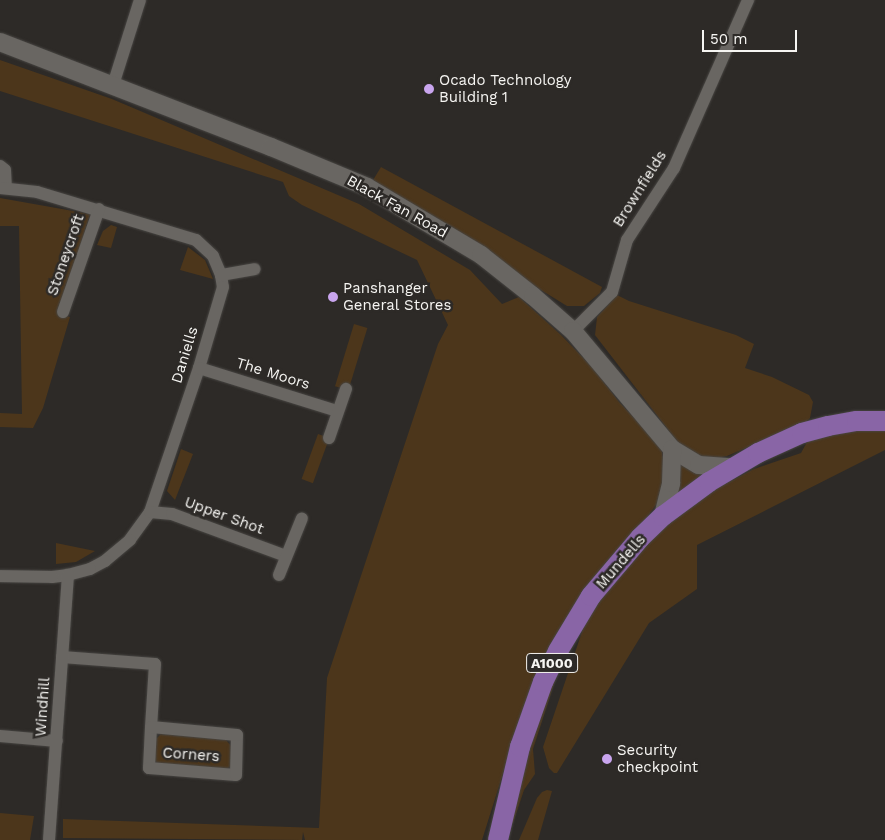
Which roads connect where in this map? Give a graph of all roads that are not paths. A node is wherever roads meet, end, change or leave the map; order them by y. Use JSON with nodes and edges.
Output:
{"nodes":[{"id":1,"x":140,"y":0,"type":"edge"},
{"id":2,"x":748,"y":0,"type":"edge"},
{"id":3,"x":0,"y":42,"type":"edge"},
{"id":4,"x":113,"y":85,"type":"junction"},
{"id":5,"x":0,"y":166,"type":"edge"},
{"id":6,"x":3,"y":188,"type":"edge"},
{"id":7,"x":99,"y":209,"type":"junction"},
{"id":8,"x":254,"y":270,"type":"dead end"},
{"id":9,"x":221,"y":275,"type":"junction"},
{"id":10,"x":64,"y":312,"type":"dead end"},
{"id":11,"x":573,"y":331,"type":"junction"},
{"id":12,"x":199,"y":368,"type":"junction"},
{"id":13,"x":346,"y":389,"type":"dead end"},
{"id":14,"x":337,"y":411,"type":"junction"},
{"id":15,"x":885,"y":421,"type":"edge"},
{"id":16,"x":329,"y":438,"type":"dead end"},
{"id":17,"x":672,"y":449,"type":"junction"},
{"id":18,"x":731,"y":467,"type":"junction"},
{"id":19,"x":150,"y":512,"type":"junction"},
{"id":20,"x":663,"y":516,"type":"junction"},
{"id":21,"x":302,"y":518,"type":"dead end"},
{"id":22,"x":286,"y":556,"type":"junction"},
{"id":23,"x":68,"y":575,"type":"junction"},
{"id":24,"x":279,"y":575,"type":"dead end"},
{"id":25,"x":0,"y":576,"type":"edge"},
{"id":26,"x":62,"y":657,"type":"junction"},
{"id":27,"x":151,"y":727,"type":"junction"},
{"id":28,"x":0,"y":736,"type":"edge"},
{"id":29,"x":57,"y":741,"type":"junction"},
{"id":30,"x":50,"y":840,"type":"edge"},
{"id":31,"x":498,"y":840,"type":"edge"}],
"edges":[{"from":1,"to":4,"type":"street"},
{"from":2,"to":11,"type":"street","name":"Brownfields"},
{"from":3,"to":4,"type":"main road","name":"Black Fan Road"},
{"from":4,"to":11,"type":"main road","name":"Black Fan Road"},
{"from":5,"to":6,"type":"street"},
{"from":6,"to":7,"type":"street","name":"Daniells"},
{"from":7,"to":9,"type":"street","name":"Daniells"},
{"from":7,"to":10,"type":"street","name":"Stoneycroft"},
{"from":8,"to":9,"type":"street"},
{"from":9,"to":12,"type":"street","name":"Daniells"},
{"from":11,"to":17,"type":"main road","name":"Black Fan Road"},
{"from":12,"to":14,"type":"street","name":"The Moors"},
{"from":12,"to":19,"type":"street","name":"Daniells"},
{"from":13,"to":14,"type":"street"},
{"from":14,"to":16,"type":"street"},
{"from":15,"to":18,"type":"main road","name":"Mundells","number":"A1000"},
{"from":17,"to":18,"type":"main road","name":"Black Fan Road"},
{"from":17,"to":20,"type":"main road"},
{"from":18,"to":20,"type":"main road","name":"Mundells","number":"A1000"},
{"from":19,"to":22,"type":"street","name":"Upper Shot"},
{"from":19,"to":23,"type":"street","name":"Daniells"},
{"from":20,"to":31,"type":"main road","name":"Mundells","number":"A1000"},
{"from":21,"to":22,"type":"street"},
{"from":22,"to":24,"type":"street"},
{"from":23,"to":25,"type":"street","name":"Daniells"},
{"from":23,"to":26,"type":"street","name":"Windhill"},
{"from":26,"to":27,"type":"street","name":"Corners"},
{"from":26,"to":29,"type":"street","name":"Windhill"},
{"from":27,"to":27,"type":"street","name":"Corners"},
{"from":28,"to":29,"type":"street"},
{"from":29,"to":30,"type":"street","name":"Windhill"}]}
